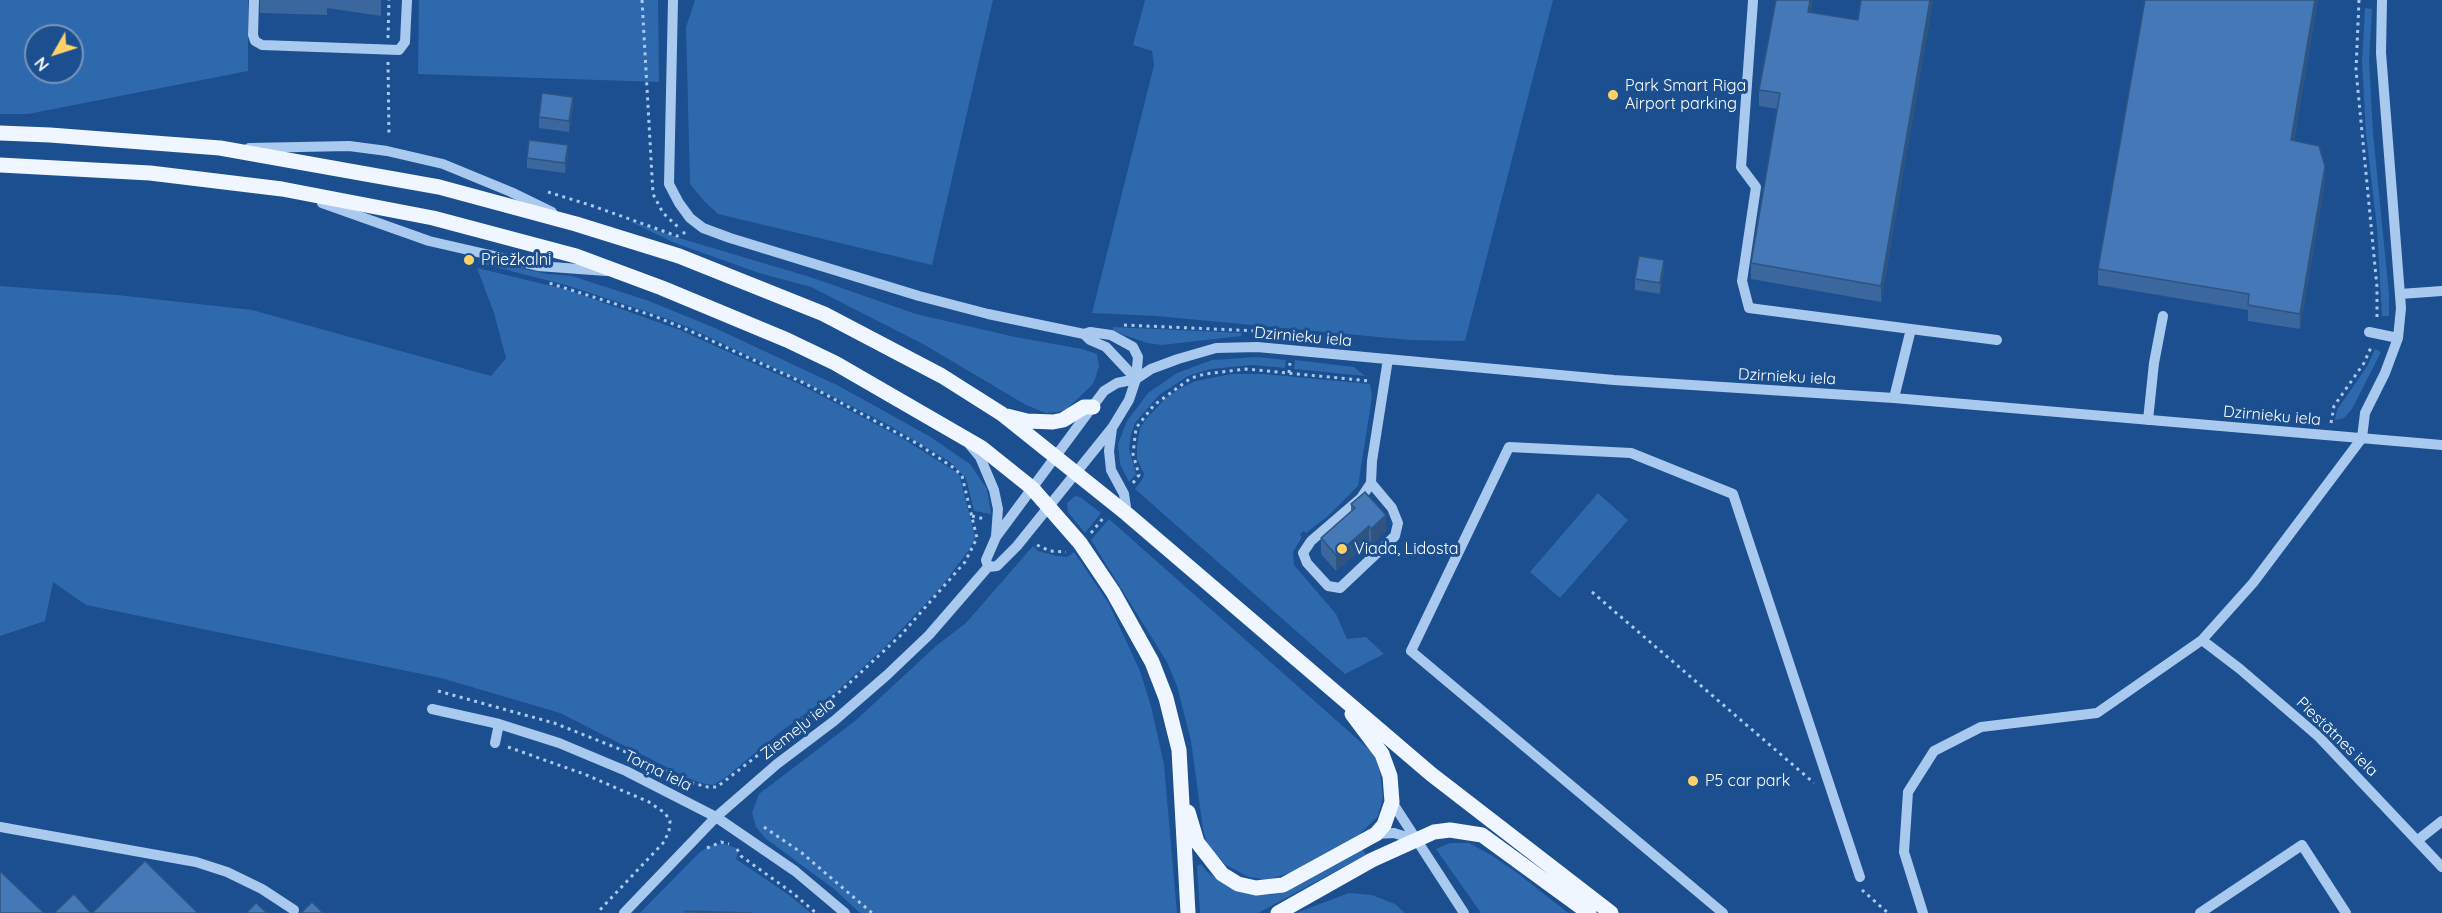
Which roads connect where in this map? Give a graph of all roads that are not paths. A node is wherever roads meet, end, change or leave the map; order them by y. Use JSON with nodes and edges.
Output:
{"nodes":[{"id":1,"x":254,"y":0,"type":"edge"},
{"id":2,"x":407,"y":0,"type":"edge"},
{"id":3,"x":673,"y":0,"type":"edge"},
{"id":4,"x":2382,"y":0,"type":"edge"},
{"id":5,"x":1753,"y":1,"type":"edge"},
{"id":6,"x":0,"y":133,"type":"edge"},
{"id":7,"x":220,"y":148,"type":"junction"},
{"id":8,"x":0,"y":165,"type":"edge"},
{"id":9,"x":282,"y":189,"type":"junction"},
{"id":10,"x":576,"y":224,"type":"junction"},
{"id":11,"x":617,"y":271,"type":"junction"},
{"id":12,"x":2442,"y":291,"type":"edge"},
{"id":13,"x":2400,"y":294,"type":"junction"},
{"id":14,"x":2163,"y":316,"type":"dead end"},
{"id":15,"x":1911,"y":329,"type":"junction"},
{"id":16,"x":2372,"y":333,"type":"road end"},
{"id":17,"x":1084,"y":334,"type":"junction"},
{"id":18,"x":2398,"y":338,"type":"junction"},
{"id":19,"x":1997,"y":340,"type":"dead end"},
{"id":20,"x":1388,"y":359,"type":"junction"},
{"id":21,"x":1136,"y":379,"type":"junction"},
{"id":22,"x":1894,"y":398,"type":"junction"},
{"id":23,"x":1093,"y":407,"type":"junction"},
{"id":24,"x":1002,"y":414,"type":"junction"},
{"id":25,"x":2148,"y":420,"type":"junction"},
{"id":26,"x":1112,"y":428,"type":"junction"},
{"id":27,"x":2362,"y":438,"type":"junction"},
{"id":28,"x":968,"y":440,"type":"junction"},
{"id":29,"x":2442,"y":445,"type":"edge"},
{"id":30,"x":1056,"y":457,"type":"junction"},
{"id":31,"x":1076,"y":474,"type":"junction"},
{"id":32,"x":1371,"y":483,"type":"junction"},
{"id":33,"x":1032,"y":488,"type":"junction"},
{"id":34,"x":1050,"y":507,"type":"junction"},
{"id":35,"x":1127,"y":514,"type":"junction"},
{"id":36,"x":996,"y":537,"type":"junction"},
{"id":37,"x":987,"y":567,"type":"junction"},
{"id":38,"x":2202,"y":640,"type":"junction"},
{"id":39,"x":1339,"y":696,"type":"junction"},
{"id":40,"x":432,"y":709,"type":"dead end"},
{"id":41,"x":499,"y":724,"type":"junction"},
{"id":42,"x":495,"y":743,"type":"road end"},
{"id":43,"x":1180,"y":783,"type":"junction"},
{"id":44,"x":1392,"y":802,"type":"junction"},
{"id":45,"x":716,"y":817,"type":"junction"},
{"id":46,"x":2442,"y":820,"type":"edge"},
{"id":47,"x":0,"y":827,"type":"edge"},
{"id":48,"x":1376,"y":834,"type":"junction"},
{"id":49,"x":1416,"y":840,"type":"junction"},
{"id":50,"x":2418,"y":840,"type":"junction"},
{"id":51,"x":2442,"y":867,"type":"edge"},
{"id":52,"x":1857,"y":880,"type":"road end"},
{"id":53,"x":294,"y":910,"type":"dead end"},
{"id":54,"x":624,"y":913,"type":"edge"},
{"id":55,"x":845,"y":913,"type":"edge"},
{"id":56,"x":1188,"y":913,"type":"edge"},
{"id":57,"x":1278,"y":913,"type":"edge"},
{"id":58,"x":1464,"y":913,"type":"edge"},
{"id":59,"x":1589,"y":913,"type":"edge"},
{"id":60,"x":1611,"y":913,"type":"edge"},
{"id":61,"x":1723,"y":913,"type":"edge"},
{"id":62,"x":1923,"y":913,"type":"edge"},
{"id":63,"x":2200,"y":913,"type":"edge"},
{"id":64,"x":2346,"y":913,"type":"edge"}],
"edges":[{"from":1,"to":2,"type":"street"},
{"from":3,"to":17,"type":"street"},
{"from":4,"to":13,"type":"street"},
{"from":5,"to":15,"type":"street"},
{"from":6,"to":7,"type":"main road"},
{"from":7,"to":10,"type":"main road"},
{"from":7,"to":10,"type":"street"},
{"from":8,"to":9,"type":"main road"},
{"from":9,"to":11,"type":"main road"},
{"from":9,"to":11,"type":"street"},
{"from":10,"to":24,"type":"main road"},
{"from":11,"to":28,"type":"main road"},
{"from":12,"to":13,"type":"street"},
{"from":13,"to":18,"type":"street"},
{"from":14,"to":25,"type":"street"},
{"from":15,"to":19,"type":"street"},
{"from":15,"to":22,"type":"street"},
{"from":16,"to":18,"type":"street"},
{"from":17,"to":21,"type":"street"},
{"from":17,"to":21,"type":"street"},
{"from":18,"to":27,"type":"street"},
{"from":20,"to":21,"type":"street","name":"Dzirnieku iela"},
{"from":20,"to":22,"type":"street","name":"Dzirnieku iela"},
{"from":20,"to":32,"type":"street"},
{"from":21,"to":23,"type":"street","name":"Dzirnieku iela"},
{"from":21,"to":26,"type":"street"},
{"from":22,"to":25,"type":"street","name":"Dzirnieku iela"},
{"from":23,"to":24,"type":"main road"},
{"from":23,"to":30,"type":"street","name":"Dzirnieku iela"},
{"from":24,"to":30,"type":"main road"},
{"from":25,"to":27,"type":"street","name":"Dzirnieku iela"},
{"from":26,"to":31,"type":"street"},
{"from":26,"to":35,"type":"street"},
{"from":27,"to":29,"type":"street","name":"Dzirnieku iela"},
{"from":27,"to":38,"type":"street"},
{"from":28,"to":33,"type":"main road"},
{"from":28,"to":36,"type":"street"},
{"from":30,"to":31,"type":"main road"},
{"from":30,"to":33,"type":"street","name":"Dzirnieku iela"},
{"from":31,"to":34,"type":"street","name":"Ziemeļu iela"},
{"from":31,"to":35,"type":"main road"},
{"from":32,"to":32,"type":"street"},
{"from":33,"to":34,"type":"main road"},
{"from":33,"to":36,"type":"street","name":"Ziemeļu iela"},
{"from":34,"to":37,"type":"street","name":"Ziemeļu iela"},
{"from":34,"to":43,"type":"main road"},
{"from":35,"to":39,"type":"main road"},
{"from":36,"to":37,"type":"street","name":"Ziemeļu iela"},
{"from":37,"to":45,"type":"street","name":"Ziemeļu iela"},
{"from":38,"to":50,"type":"street","name":"Piestātnes iela"},
{"from":38,"to":62,"type":"street"},
{"from":39,"to":44,"type":"main road"},
{"from":39,"to":60,"type":"main road"},
{"from":40,"to":41,"type":"street","name":"Torņa iela"},
{"from":41,"to":42,"type":"street"},
{"from":41,"to":45,"type":"street","name":"Torņa iela"},
{"from":43,"to":48,"type":"main road"},
{"from":43,"to":56,"type":"main road"},
{"from":44,"to":48,"type":"main road"},
{"from":44,"to":49,"type":"street"},
{"from":45,"to":54,"type":"street","name":"Ziemeļu iela"},
{"from":45,"to":55,"type":"street","name":"Torņa iela"},
{"from":46,"to":50,"type":"street"},
{"from":47,"to":53,"type":"street"},
{"from":48,"to":49,"type":"street"},
{"from":49,"to":57,"type":"main road"},
{"from":49,"to":58,"type":"street"},
{"from":49,"to":59,"type":"main road"},
{"from":50,"to":51,"type":"street","name":"Piestātnes iela"},
{"from":52,"to":61,"type":"street"},
{"from":63,"to":64,"type":"street"}]}
